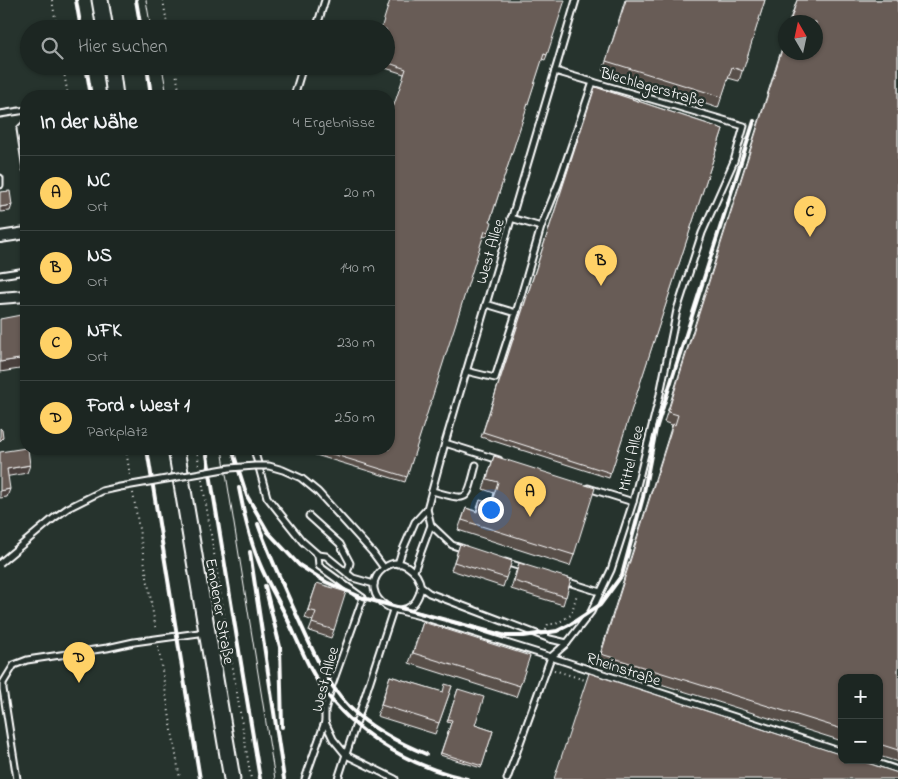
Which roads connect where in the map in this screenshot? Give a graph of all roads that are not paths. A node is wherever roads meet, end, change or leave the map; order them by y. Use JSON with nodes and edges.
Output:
{"nodes":[{"id":1,"x":100,"y":0,"type":"edge"},
{"id":2,"x":325,"y":0,"type":"edge"},
{"id":3,"x":576,"y":0,"type":"edge"},
{"id":4,"x":103,"y":20,"type":"edge"},
{"id":5,"x":319,"y":20,"type":"edge"},
{"id":6,"x":555,"y":71,"type":"junction"},
{"id":7,"x":112,"y":75,"type":"edge"},
{"id":8,"x":301,"y":75,"type":"edge"},
{"id":9,"x":593,"y":82,"type":"junction"},
{"id":10,"x":114,"y":90,"type":"edge"},
{"id":11,"x":296,"y":90,"type":"edge"},
{"id":12,"x":20,"y":111,"type":"edge"},
{"id":13,"x":0,"y":114,"type":"edge"},
{"id":14,"x":744,"y":126,"type":"joint"},
{"id":15,"x":0,"y":178,"type":"edge"},
{"id":16,"x":0,"y":184,"type":"edge"},
{"id":17,"x":511,"y":218,"type":"junction"},
{"id":18,"x":541,"y":227,"type":"junction"},
{"id":19,"x":20,"y":234,"type":"edge"},
{"id":20,"x":0,"y":237,"type":"edge"},
{"id":21,"x":20,"y":272,"type":"edge"},
{"id":22,"x":0,"y":275,"type":"edge"},
{"id":23,"x":20,"y":296,"type":"edge"},
{"id":24,"x":0,"y":298,"type":"edge"},
{"id":25,"x":486,"y":304,"type":"junction"},
{"id":26,"x":516,"y":313,"type":"junction"},
{"id":27,"x":466,"y":371,"type":"junction"},
{"id":28,"x":445,"y":443,"type":"junction"},
{"id":29,"x":177,"y":455,"type":"edge"},
{"id":30,"x":256,"y":455,"type":"edge"},
{"id":31,"x":509,"y":463,"type":"edge"},
{"id":32,"x":476,"y":465,"type":"dead end"},
{"id":33,"x":585,"y":487,"type":"edge"},
{"id":34,"x":432,"y":491,"type":"junction"},
{"id":35,"x":633,"y":502,"type":"junction"},
{"id":36,"x":427,"y":510,"type":"junction"},
{"id":37,"x":309,"y":516,"type":"dead end"},
{"id":38,"x":430,"y":525,"type":"junction"},
{"id":39,"x":470,"y":551,"type":"edge"},
{"id":40,"x":318,"y":555,"type":"junction"},
{"id":41,"x":498,"y":560,"type":"edge"},
{"id":42,"x":0,"y":563,"type":"edge"},
{"id":43,"x":398,"y":564,"type":"junction"},
{"id":44,"x":384,"y":568,"type":"junction"},
{"id":45,"x":414,"y":571,"type":"junction"},
{"id":46,"x":534,"y":571,"type":"edge"},
{"id":47,"x":347,"y":573,"type":"junction"},
{"id":48,"x":562,"y":580,"type":"edge"},
{"id":49,"x":374,"y":584,"type":"junction"},
{"id":50,"x":421,"y":587,"type":"junction"},
{"id":51,"x":600,"y":592,"type":"junction"},
{"id":52,"x":376,"y":595,"type":"junction"},
{"id":53,"x":363,"y":598,"type":"junction"},
{"id":54,"x":395,"y":610,"type":"junction"},
{"id":55,"x":207,"y":632,"type":"junction"},
{"id":56,"x":567,"y":643,"type":"junction"},
{"id":57,"x":551,"y":657,"type":"junction"},
{"id":58,"x":325,"y":722,"type":"junction"},
{"id":59,"x":838,"y":751,"type":"edge"},
{"id":60,"x":346,"y":754,"type":"junction"},
{"id":61,"x":880,"y":764,"type":"edge"},
{"id":62,"x":898,"y":770,"type":"edge"},
{"id":63,"x":18,"y":779,"type":"edge"},
{"id":64,"x":232,"y":779,"type":"edge"},
{"id":65,"x":304,"y":779,"type":"edge"},
{"id":66,"x":338,"y":779,"type":"edge"},
{"id":67,"x":395,"y":779,"type":"edge"},
{"id":68,"x":507,"y":779,"type":"edge"}],
"edges":[{"from":1,"to":4,"type":"street"},
{"from":2,"to":5,"type":"lane"},
{"from":3,"to":6,"type":"lane","name":"West Allee"},
{"from":6,"to":9,"type":"lane","name":"Blechlagerstraße"},
{"from":6,"to":17,"type":"lane","name":"West Allee"},
{"from":7,"to":10,"type":"street"},
{"from":8,"to":11,"type":"lane"},
{"from":9,"to":14,"type":"lane","name":"Blechlagerstraße"},
{"from":9,"to":18,"type":"lane"},
{"from":12,"to":13,"type":"lane"},
{"from":14,"to":35,"type":"lane","name":"Mittel Allee"},
{"from":15,"to":16,"type":"lane"},
{"from":17,"to":18,"type":"lane"},
{"from":17,"to":25,"type":"lane","name":"West Allee"},
{"from":18,"to":26,"type":"lane"},
{"from":19,"to":20,"type":"street"},
{"from":21,"to":22,"type":"lane"},
{"from":23,"to":24,"type":"street"},
{"from":25,"to":26,"type":"lane"},
{"from":25,"to":27,"type":"lane","name":"West Allee"},
{"from":26,"to":27,"type":"lane"},
{"from":27,"to":28,"type":"lane","name":"West Allee"},
{"from":28,"to":31,"type":"lane"},
{"from":28,"to":34,"type":"lane","name":"West Allee"},
{"from":29,"to":55,"type":"street","name":"Emdener Straße"},
{"from":30,"to":40,"type":"lane"},
{"from":32,"to":34,"type":"lane"},
{"from":33,"to":35,"type":"lane"},
{"from":34,"to":36,"type":"lane","name":"West Allee"},
{"from":35,"to":51,"type":"lane","name":"Mittel Allee"},
{"from":36,"to":38,"type":"lane","name":"West Allee"},
{"from":36,"to":43,"type":"lane","name":"West Allee"},
{"from":37,"to":47,"type":"lane"},
{"from":38,"to":39,"type":"lane"},
{"from":38,"to":45,"type":"lane"},
{"from":40,"to":47,"type":"lane"},
{"from":40,"to":53,"type":"lane"},
{"from":41,"to":46,"type":"lane"},
{"from":42,"to":44,"type":"lane","bridge":true},
{"from":43,"to":44,"type":"lane"},
{"from":43,"to":45,"type":"lane"},
{"from":44,"to":49,"type":"lane"},
{"from":45,"to":50,"type":"lane"},
{"from":47,"to":49,"type":"lane"},
{"from":48,"to":51,"type":"lane"},
{"from":49,"to":52,"type":"lane"},
{"from":50,"to":54,"type":"lane"},
{"from":50,"to":56,"type":"lane"},
{"from":51,"to":56,"type":"lane","name":"Mittel Allee"},
{"from":52,"to":53,"type":"lane"},
{"from":52,"to":54,"type":"lane"},
{"from":53,"to":58,"type":"lane","name":"West Allee"},
{"from":54,"to":57,"type":"lane","name":"Rheinstraße"},
{"from":54,"to":60,"type":"lane"},
{"from":55,"to":63,"type":"lane"},
{"from":55,"to":64,"type":"street","name":"Emdener Straße"},
{"from":56,"to":57,"type":"lane","name":"Mittel Allee"},
{"from":57,"to":59,"type":"lane","name":"Rheinstraße"},
{"from":57,"to":68,"type":"lane","name":"Mittel Allee"},
{"from":58,"to":60,"type":"lane"},
{"from":58,"to":65,"type":"lane","name":"West Allee"},
{"from":60,"to":66,"type":"lane"},
{"from":60,"to":67,"type":"lane"},
{"from":61,"to":62,"type":"lane"}]}
